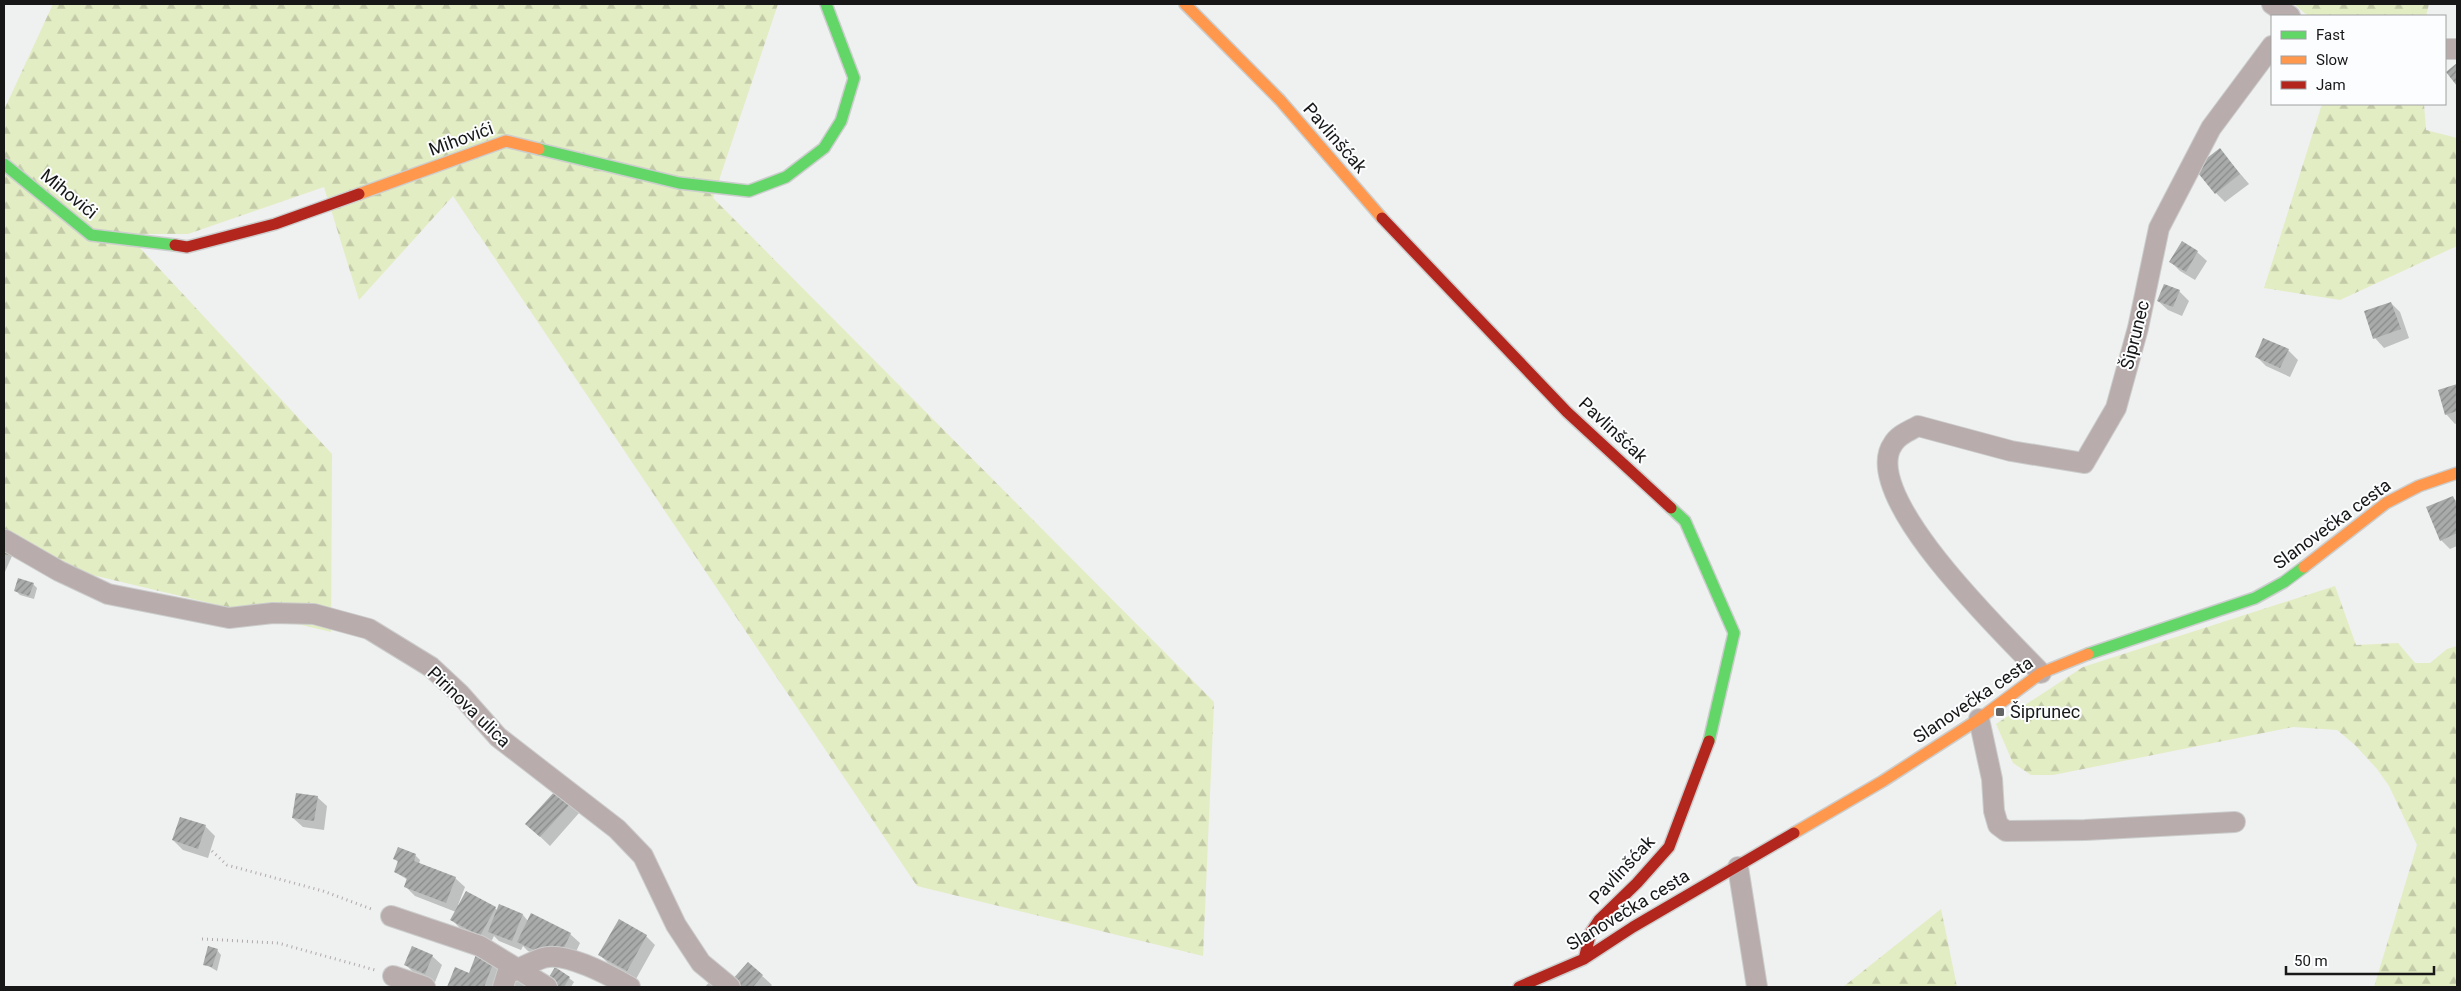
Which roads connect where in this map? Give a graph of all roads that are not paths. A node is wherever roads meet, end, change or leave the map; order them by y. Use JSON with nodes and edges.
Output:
{"nodes":[{"id":1,"x":826,"y":4,"type":"edge"},
{"id":2,"x":1185,"y":4,"type":"edge"},
{"id":3,"x":2272,"y":4,"type":"edge"},
{"id":4,"x":2288,"y":15,"type":"edge"},
{"id":5,"x":2271,"y":47,"type":"edge"},
{"id":6,"x":4,"y":164,"type":"edge"},
{"id":7,"x":2457,"y":473,"type":"edge"},
{"id":8,"x":5,"y":540,"type":"edge"},
{"id":9,"x":2041,"y":673,"type":"junction"},
{"id":10,"x":1979,"y":719,"type":"junction"},
{"id":11,"x":2235,"y":822,"type":"dead end"},
{"id":12,"x":1738,"y":866,"type":"junction"},
{"id":13,"x":391,"y":916,"type":"road end"},
{"id":14,"x":1584,"y":959,"type":"junction"},
{"id":15,"x":519,"y":969,"type":"junction"},
{"id":16,"x":393,"y":976,"type":"road end"},
{"id":17,"x":425,"y":987,"type":"edge"},
{"id":18,"x":503,"y":987,"type":"edge"},
{"id":19,"x":548,"y":987,"type":"edge"},
{"id":20,"x":630,"y":987,"type":"edge"},
{"id":21,"x":730,"y":987,"type":"edge"},
{"id":22,"x":1519,"y":987,"type":"edge"},
{"id":23,"x":1757,"y":987,"type":"edge"}],
"edges":[{"from":1,"to":6,"type":"street","name":"Mihovići"},
{"from":2,"to":14,"type":"street","name":"Pavlinšćak"},
{"from":3,"to":4,"type":"street"},
{"from":5,"to":9,"type":"street","name":"Šiprunec"},
{"from":7,"to":9,"type":"street","name":"Slanovečka cesta"},
{"from":8,"to":21,"type":"street","name":"Pirinova ulica"},
{"from":9,"to":10,"type":"street","name":"Slanovečka cesta"},
{"from":10,"to":11,"type":"street"},
{"from":10,"to":12,"type":"street","name":"Slanovečka cesta"},
{"from":12,"to":14,"type":"street","name":"Slanovečka cesta"},
{"from":12,"to":23,"type":"street"},
{"from":13,"to":15,"type":"street"},
{"from":14,"to":22,"type":"street","name":"Slanovečka cesta"},
{"from":15,"to":18,"type":"street"},
{"from":15,"to":19,"type":"street"},
{"from":15,"to":20,"type":"street"},
{"from":16,"to":17,"type":"street"}]}
